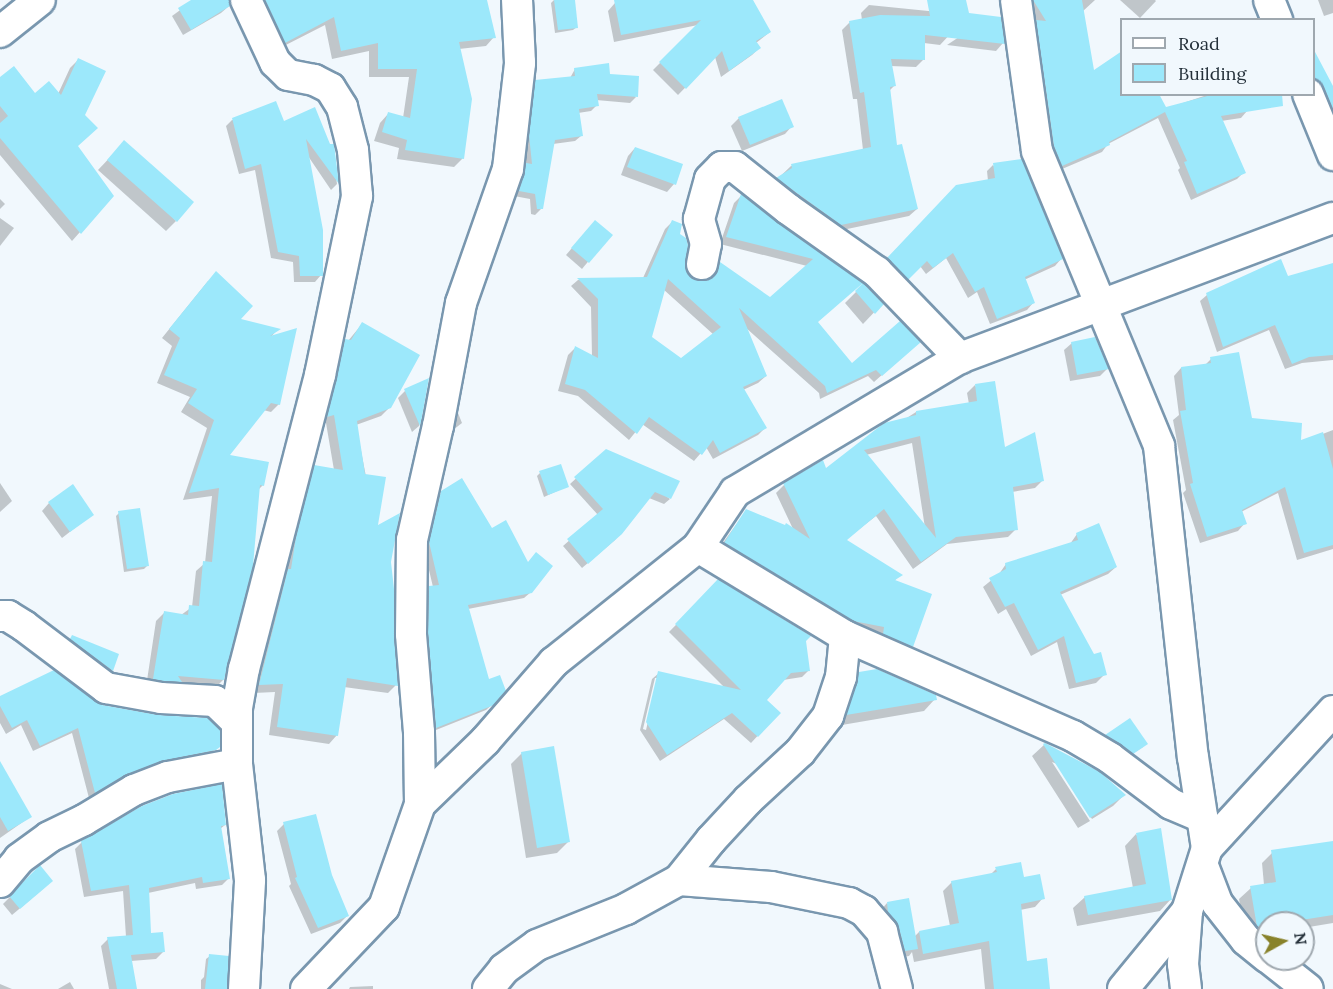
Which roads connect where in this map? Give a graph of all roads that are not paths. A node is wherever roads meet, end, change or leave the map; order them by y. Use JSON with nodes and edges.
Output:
{"nodes":[{"id":1,"x":40,"y":0,"type":"edge"},
{"id":2,"x":246,"y":0,"type":"edge"},
{"id":3,"x":517,"y":0,"type":"edge"},
{"id":4,"x":1016,"y":0,"type":"edge"},
{"id":5,"x":1269,"y":0,"type":"edge"},
{"id":6,"x":1276,"y":18,"type":"edge"},
{"id":7,"x":0,"y":32,"type":"edge"},
{"id":8,"x":1309,"y":96,"type":"edge"},
{"id":9,"x":1333,"y":156,"type":"edge"},
{"id":10,"x":1333,"y":218,"type":"edge"},
{"id":11,"x":702,"y":264,"type":"dead end"},
{"id":12,"x":1101,"y":304,"type":"junction"},
{"id":13,"x":960,"y":358,"type":"junction"},
{"id":14,"x":698,"y":547,"type":"junction"},
{"id":15,"x":0,"y":616,"type":"edge"},
{"id":16,"x":845,"y":636,"type":"junction"},
{"id":17,"x":1333,"y":711,"type":"edge"},
{"id":18,"x":237,"y":722,"type":"junction"},
{"id":19,"x":237,"y":764,"type":"junction"},
{"id":20,"x":420,"y":804,"type":"junction"},
{"id":21,"x":1202,"y":817,"type":"junction"},
{"id":22,"x":1205,"y":857,"type":"junction"},
{"id":23,"x":679,"y":880,"type":"junction"},
{"id":24,"x":0,"y":882,"type":"edge"},
{"id":25,"x":1187,"y":911,"type":"junction"},
{"id":26,"x":1255,"y":947,"type":"edge"},
{"id":27,"x":1285,"y":971,"type":"edge"},
{"id":28,"x":244,"y":989,"type":"edge"},
{"id":29,"x":306,"y":989,"type":"edge"},
{"id":30,"x":488,"y":989,"type":"edge"},
{"id":31,"x":897,"y":989,"type":"edge"},
{"id":32,"x":1123,"y":989,"type":"edge"},
{"id":33,"x":1186,"y":989,"type":"edge"},
{"id":34,"x":1308,"y":989,"type":"edge"}],
"edges":[{"from":1,"to":7,"type":"street"},
{"from":2,"to":18,"type":"street"},
{"from":3,"to":20,"type":"street"},
{"from":4,"to":12,"type":"street"},
{"from":5,"to":6,"type":"street"},
{"from":8,"to":9,"type":"street"},
{"from":10,"to":12,"type":"street"},
{"from":11,"to":13,"type":"street"},
{"from":12,"to":13,"type":"street"},
{"from":12,"to":21,"type":"street"},
{"from":13,"to":14,"type":"street"},
{"from":14,"to":16,"type":"street"},
{"from":14,"to":20,"type":"street"},
{"from":15,"to":18,"type":"street"},
{"from":16,"to":21,"type":"street"},
{"from":16,"to":23,"type":"street"},
{"from":17,"to":22,"type":"street"},
{"from":18,"to":19,"type":"street"},
{"from":19,"to":24,"type":"street"},
{"from":19,"to":28,"type":"street"},
{"from":20,"to":29,"type":"street"},
{"from":21,"to":22,"type":"street"},
{"from":22,"to":25,"type":"street"},
{"from":22,"to":26,"type":"street"},
{"from":23,"to":30,"type":"street"},
{"from":23,"to":31,"type":"street"},
{"from":25,"to":32,"type":"street"},
{"from":25,"to":33,"type":"street"},
{"from":27,"to":34,"type":"street"}]}
